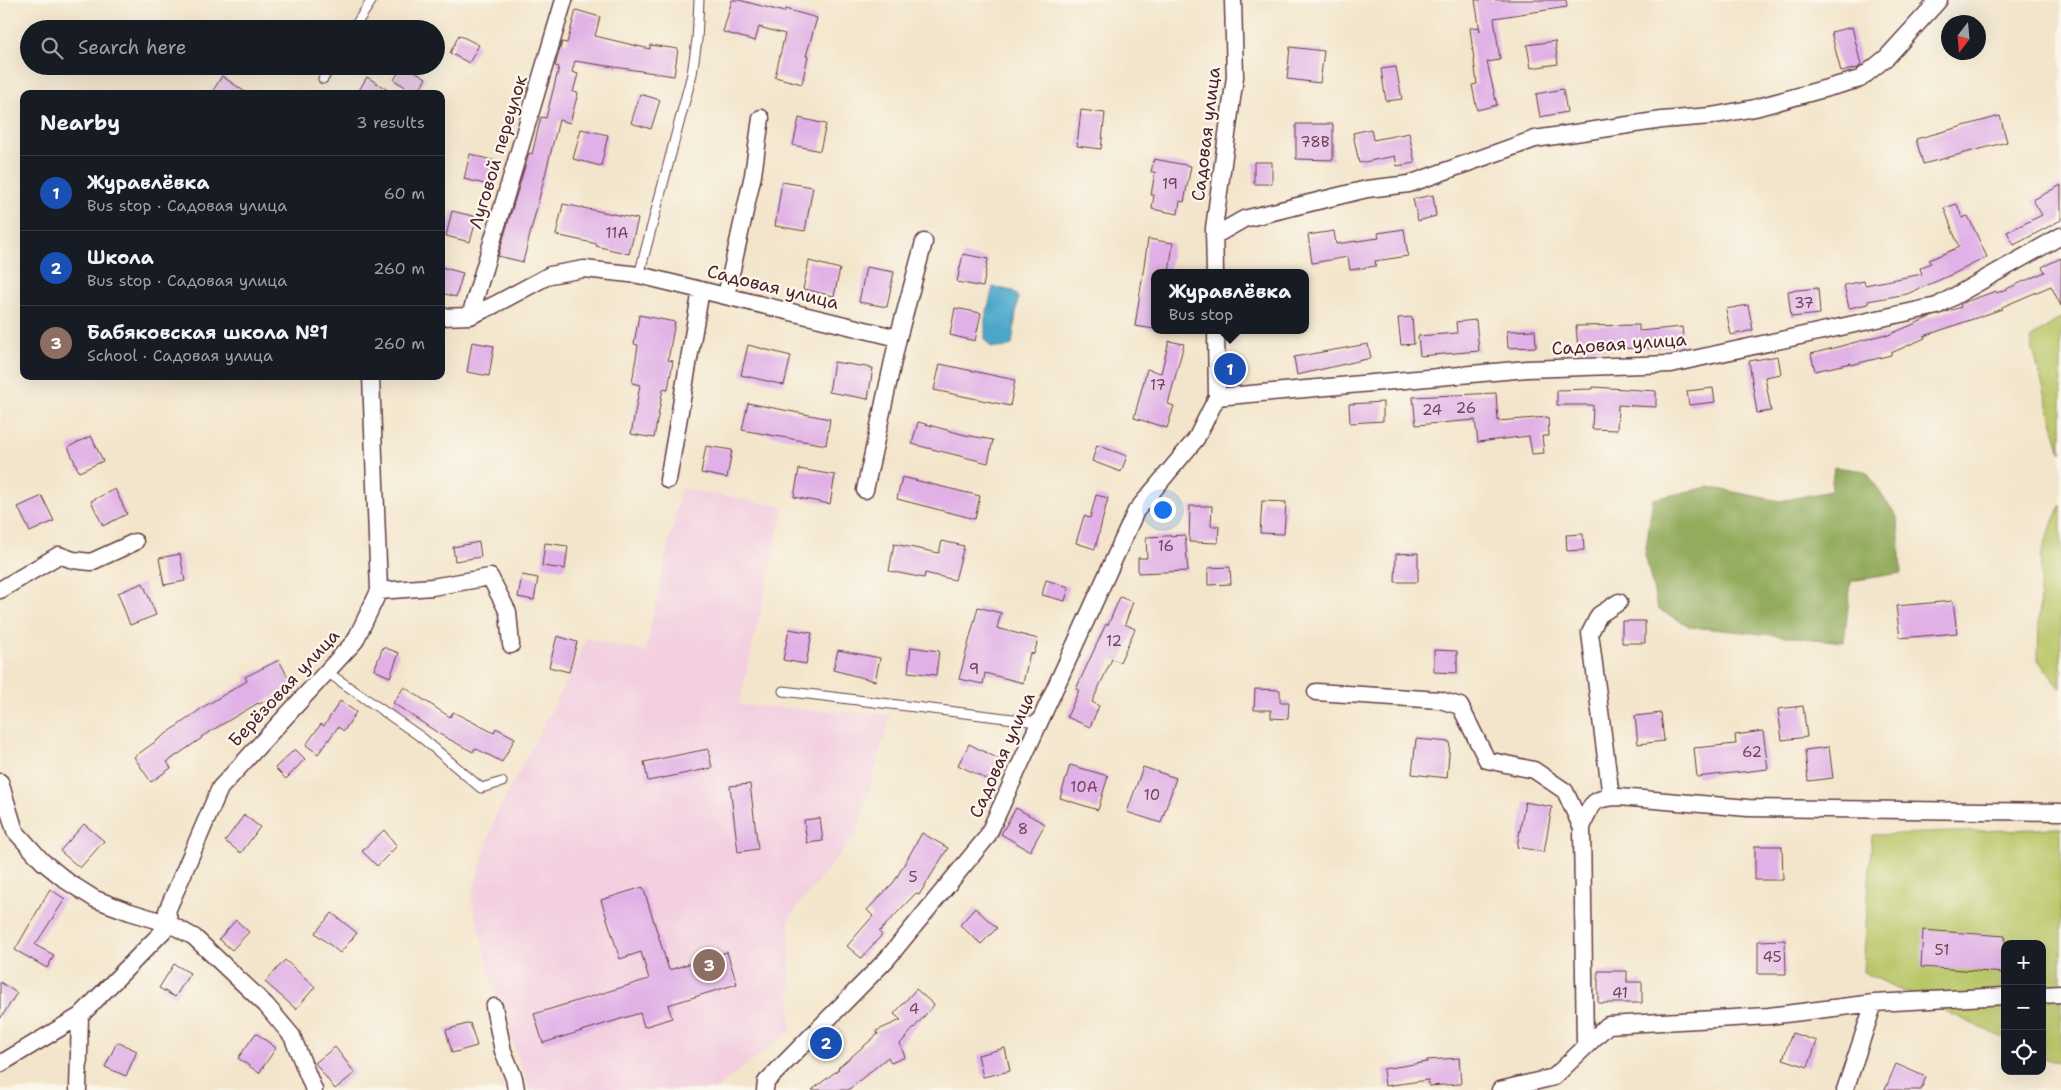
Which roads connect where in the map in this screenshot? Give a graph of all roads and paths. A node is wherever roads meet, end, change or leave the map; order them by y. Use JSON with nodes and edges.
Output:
{"nodes":[{"id":1,"x":372,"y":0,"type":"edge"},
{"id":2,"x":564,"y":0,"type":"edge"},
{"id":3,"x":698,"y":0,"type":"edge"},
{"id":4,"x":1234,"y":0,"type":"edge"},
{"id":5,"x":1940,"y":0,"type":"edge"},
{"id":6,"x":359,"y":20,"type":"edge"},
{"id":7,"x":325,"y":75,"type":"edge"},
{"id":8,"x":323,"y":79,"type":"dead end"},
{"id":9,"x":761,"y":118,"type":"dead end"},
{"id":10,"x":1214,"y":236,"type":"junction"},
{"id":11,"x":2061,"y":236,"type":"edge"},
{"id":12,"x":924,"y":242,"type":"dead end"},
{"id":13,"x":1215,"y":269,"type":"edge"},
{"id":14,"x":639,"y":274,"type":"junction"},
{"id":15,"x":701,"y":290,"type":"junction"},
{"id":16,"x":726,"y":296,"type":"junction"},
{"id":17,"x":470,"y":316,"type":"junction"},
{"id":18,"x":445,"y":317,"type":"edge"},
{"id":19,"x":1216,"y":334,"type":"edge"},
{"id":20,"x":898,"y":338,"type":"junction"},
{"id":21,"x":371,"y":380,"type":"edge"},
{"id":22,"x":1218,"y":397,"type":"junction"},
{"id":23,"x":668,"y":480,"type":"dead end"},
{"id":24,"x":865,"y":490,"type":"dead end"},
{"id":25,"x":136,"y":542,"type":"dead end"},
{"id":26,"x":0,"y":590,"type":"edge"},
{"id":27,"x":379,"y":591,"type":"junction"},
{"id":28,"x":1619,"y":602,"type":"dead end"},
{"id":29,"x":511,"y":645,"type":"dead end"},
{"id":30,"x":327,"y":672,"type":"junction"},
{"id":31,"x":783,"y":691,"type":"dead end"},
{"id":32,"x":1316,"y":692,"type":"dead end"},
{"id":33,"x":1038,"y":722,"type":"junction"},
{"id":34,"x":0,"y":782,"type":"edge"},
{"id":35,"x":502,"y":782,"type":"dead end"},
{"id":36,"x":1611,"y":797,"type":"junction"},
{"id":37,"x":2061,"y":812,"type":"edge"},
{"id":38,"x":1582,"y":828,"type":"junction"},
{"id":39,"x":170,"y":924,"type":"junction"},
{"id":40,"x":2061,"y":994,"type":"edge"},
{"id":41,"x":2046,"y":995,"type":"edge"},
{"id":42,"x":2001,"y":996,"type":"edge"},
{"id":43,"x":1874,"y":1003,"type":"junction"},
{"id":44,"x":494,"y":1007,"type":"dead end"},
{"id":45,"x":80,"y":1016,"type":"junction"},
{"id":46,"x":1585,"y":1047,"type":"junction"},
{"id":47,"x":0,"y":1064,"type":"edge"},
{"id":48,"x":763,"y":1087,"type":"edge"},
{"id":49,"x":78,"y":1090,"type":"edge"},
{"id":50,"x":314,"y":1090,"type":"edge"},
{"id":51,"x":516,"y":1090,"type":"edge"},
{"id":52,"x":1500,"y":1090,"type":"edge"},
{"id":53,"x":1845,"y":1090,"type":"edge"}],
"edges":[{"from":1,"to":6,"type":"lane"},
{"from":2,"to":17,"type":"street","name":"Луговой переулок"},
{"from":3,"to":14,"type":"lane"},
{"from":4,"to":10,"type":"street","name":"Садовая улица"},
{"from":5,"to":10,"type":"street"},
{"from":7,"to":8,"type":"lane"},
{"from":9,"to":16,"type":"street"},
{"from":10,"to":13,"type":"street","name":"Садовая улица"},
{"from":11,"to":22,"type":"street","name":"Садовая улица"},
{"from":12,"to":20,"type":"street"},
{"from":14,"to":15,"type":"street","name":"Садовая улица"},
{"from":14,"to":17,"type":"street"},
{"from":15,"to":16,"type":"street","name":"Садовая улица"},
{"from":15,"to":23,"type":"street"},
{"from":16,"to":20,"type":"street","name":"Садовая улица"},
{"from":17,"to":18,"type":"street"},
{"from":19,"to":22,"type":"street","name":"Садовая улица"},
{"from":20,"to":24,"type":"street"},
{"from":21,"to":27,"type":"street","name":"Берёзовая улица"},
{"from":22,"to":33,"type":"street","name":"Садовая улица"},
{"from":25,"to":26,"type":"street"},
{"from":27,"to":29,"type":"street"},
{"from":27,"to":30,"type":"street","name":"Берёзовая улица"},
{"from":28,"to":36,"type":"street"},
{"from":30,"to":35,"type":"lane"},
{"from":30,"to":39,"type":"street","name":"Берёзовая улица"},
{"from":31,"to":33,"type":"lane"},
{"from":32,"to":38,"type":"street"},
{"from":33,"to":48,"type":"street","name":"Садовая улица"},
{"from":34,"to":39,"type":"street"},
{"from":36,"to":37,"type":"street"},
{"from":36,"to":38,"type":"street"},
{"from":38,"to":46,"type":"street"},
{"from":39,"to":45,"type":"street"},
{"from":39,"to":50,"type":"street"},
{"from":40,"to":41,"type":"street"},
{"from":42,"to":43,"type":"street"},
{"from":43,"to":46,"type":"street"},
{"from":43,"to":53,"type":"street"},
{"from":44,"to":51,"type":"street"},
{"from":45,"to":47,"type":"street"},
{"from":45,"to":49,"type":"street"},
{"from":46,"to":52,"type":"street"}]}
